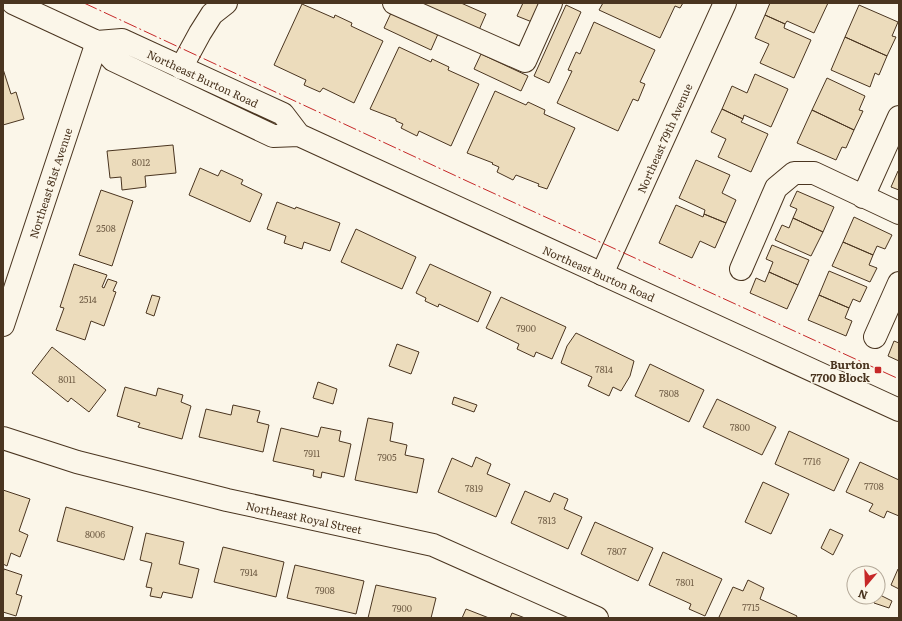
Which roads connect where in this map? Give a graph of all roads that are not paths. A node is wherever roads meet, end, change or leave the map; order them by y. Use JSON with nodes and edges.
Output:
{"nodes":[{"id":1,"x":13,"y":3,"type":"edge"},
{"id":2,"x":226,"y":3,"type":"edge"},
{"id":3,"x":394,"y":3,"type":"edge"},
{"id":4,"x":551,"y":3,"type":"edge"},
{"id":5,"x":725,"y":3,"type":"edge"},
{"id":6,"x":97,"y":42,"type":"junction"},
{"id":7,"x":181,"y":68,"type":"junction"},
{"id":8,"x":899,"y":117,"type":"edge"},
{"id":9,"x":300,"y":135,"type":"junction"},
{"id":10,"x":863,"y":197,"type":"junction"},
{"id":11,"x":899,"y":214,"type":"edge"},
{"id":12,"x":741,"y":269,"type":"dead end"},
{"id":13,"x":602,"y":274,"type":"junction"},
{"id":14,"x":899,"y":283,"type":"edge"},
{"id":15,"x":3,"y":325,"type":"edge"},
{"id":16,"x":875,"y":337,"type":"dead end"},
{"id":17,"x":899,"y":410,"type":"edge"},
{"id":18,"x":3,"y":438,"type":"edge"},
{"id":19,"x":597,"y":618,"type":"edge"}],
"edges":[{"from":1,"to":6,"type":"street","name":"Northeast Burton Road"},
{"from":2,"to":7,"type":"street"},
{"from":3,"to":4,"type":"street"},
{"from":5,"to":13,"type":"street","name":"Northeast 79th Avenue"},
{"from":6,"to":7,"type":"street","name":"Northeast Burton Road"},
{"from":6,"to":9,"type":"street","name":"Northeast Burton Road"},
{"from":6,"to":15,"type":"street","name":"Northeast 81st Avenue"},
{"from":7,"to":9,"type":"street","name":"Northeast Burton Road"},
{"from":8,"to":10,"type":"street"},
{"from":9,"to":13,"type":"street","name":"Northeast Burton Road"},
{"from":10,"to":11,"type":"street"},
{"from":10,"to":12,"type":"street"},
{"from":13,"to":17,"type":"street","name":"Northeast Burton Road"},
{"from":14,"to":16,"type":"street"},
{"from":18,"to":19,"type":"street","name":"Northeast Royal Street"}]}
